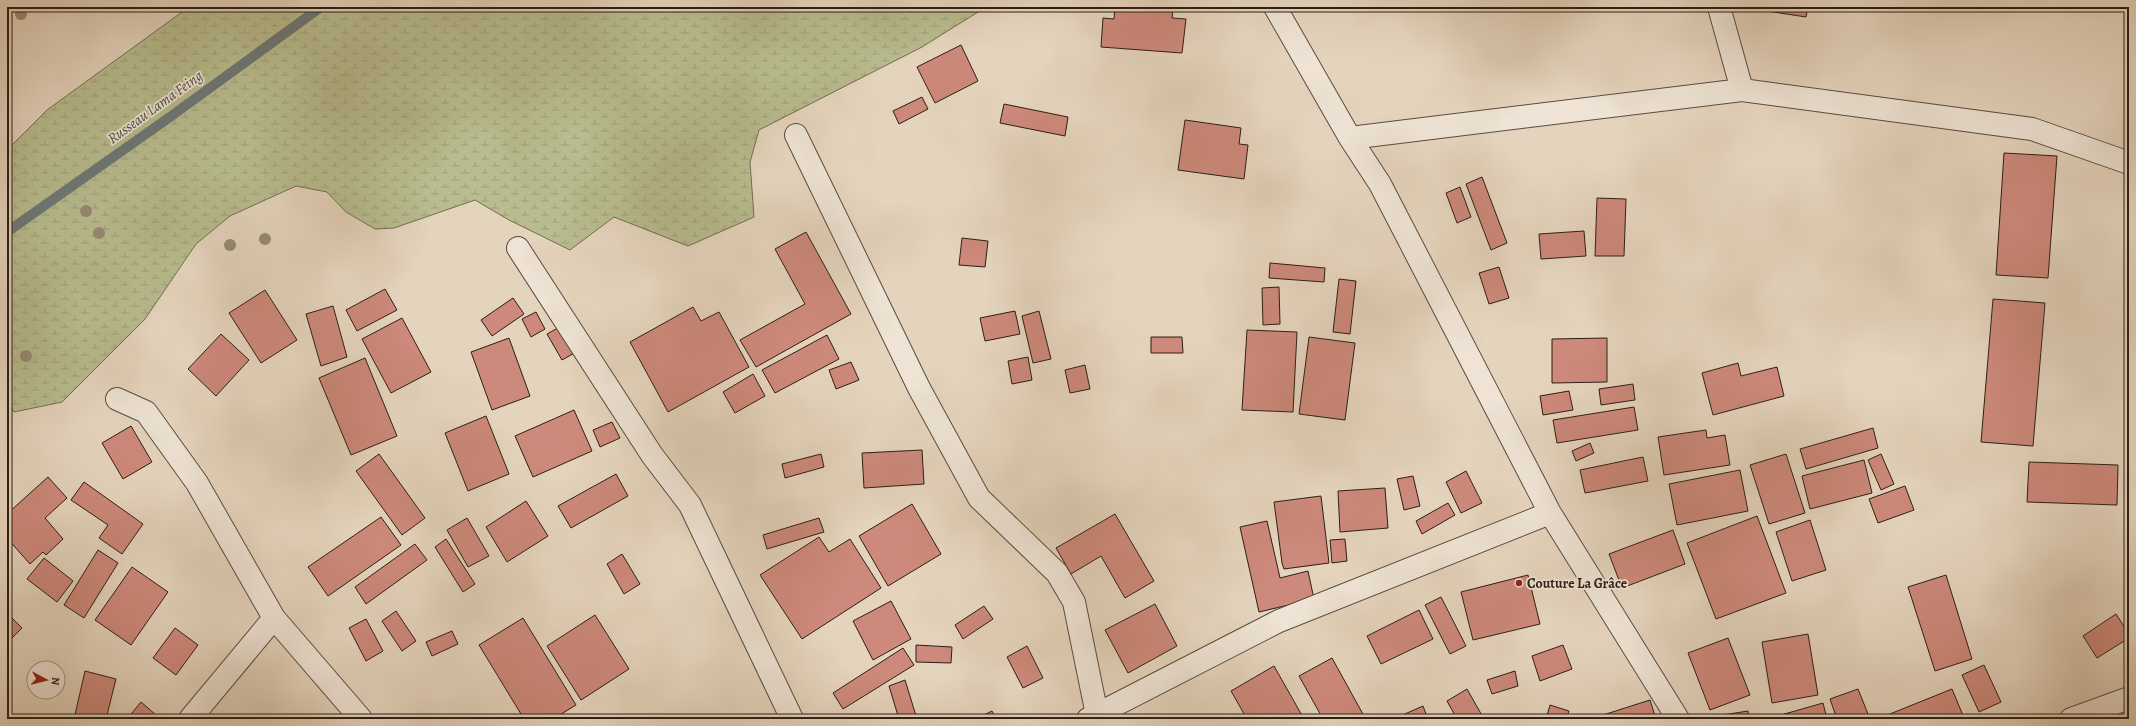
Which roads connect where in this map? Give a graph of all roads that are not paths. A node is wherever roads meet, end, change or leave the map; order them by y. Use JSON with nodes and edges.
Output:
{"nodes":[{"id":1,"x":1276,"y":7,"type":"edge"},
{"id":2,"x":1720,"y":7,"type":"edge"},
{"id":3,"x":1742,"y":90,"type":"junction"},
{"id":4,"x":796,"y":135,"type":"dead end"},
{"id":5,"x":1350,"y":138,"type":"junction"},
{"id":6,"x":2129,"y":163,"type":"edge"},
{"id":7,"x":518,"y":248,"type":"dead end"},
{"id":8,"x":117,"y":399,"type":"dead end"},
{"id":9,"x":1550,"y":513,"type":"junction"},
{"id":10,"x":274,"y":618,"type":"junction"},
{"id":11,"x":2129,"y":698,"type":"edge"},
{"id":12,"x":1092,"y":717,"type":"edge"},
{"id":13,"x":190,"y":719,"type":"edge"},
{"id":14,"x":361,"y":719,"type":"edge"},
{"id":15,"x":792,"y":719,"type":"edge"},
{"id":16,"x":1678,"y":719,"type":"edge"},
{"id":17,"x":2071,"y":719,"type":"edge"}],
"edges":[{"from":1,"to":5,"type":"street"},
{"from":2,"to":3,"type":"street"},
{"from":3,"to":5,"type":"street"},
{"from":3,"to":6,"type":"street"},
{"from":4,"to":12,"type":"street"},
{"from":5,"to":9,"type":"street"},
{"from":7,"to":15,"type":"street"},
{"from":8,"to":10,"type":"street"},
{"from":9,"to":12,"type":"street"},
{"from":9,"to":16,"type":"street"},
{"from":10,"to":13,"type":"street"},
{"from":10,"to":14,"type":"street"},
{"from":11,"to":17,"type":"street"}]}
